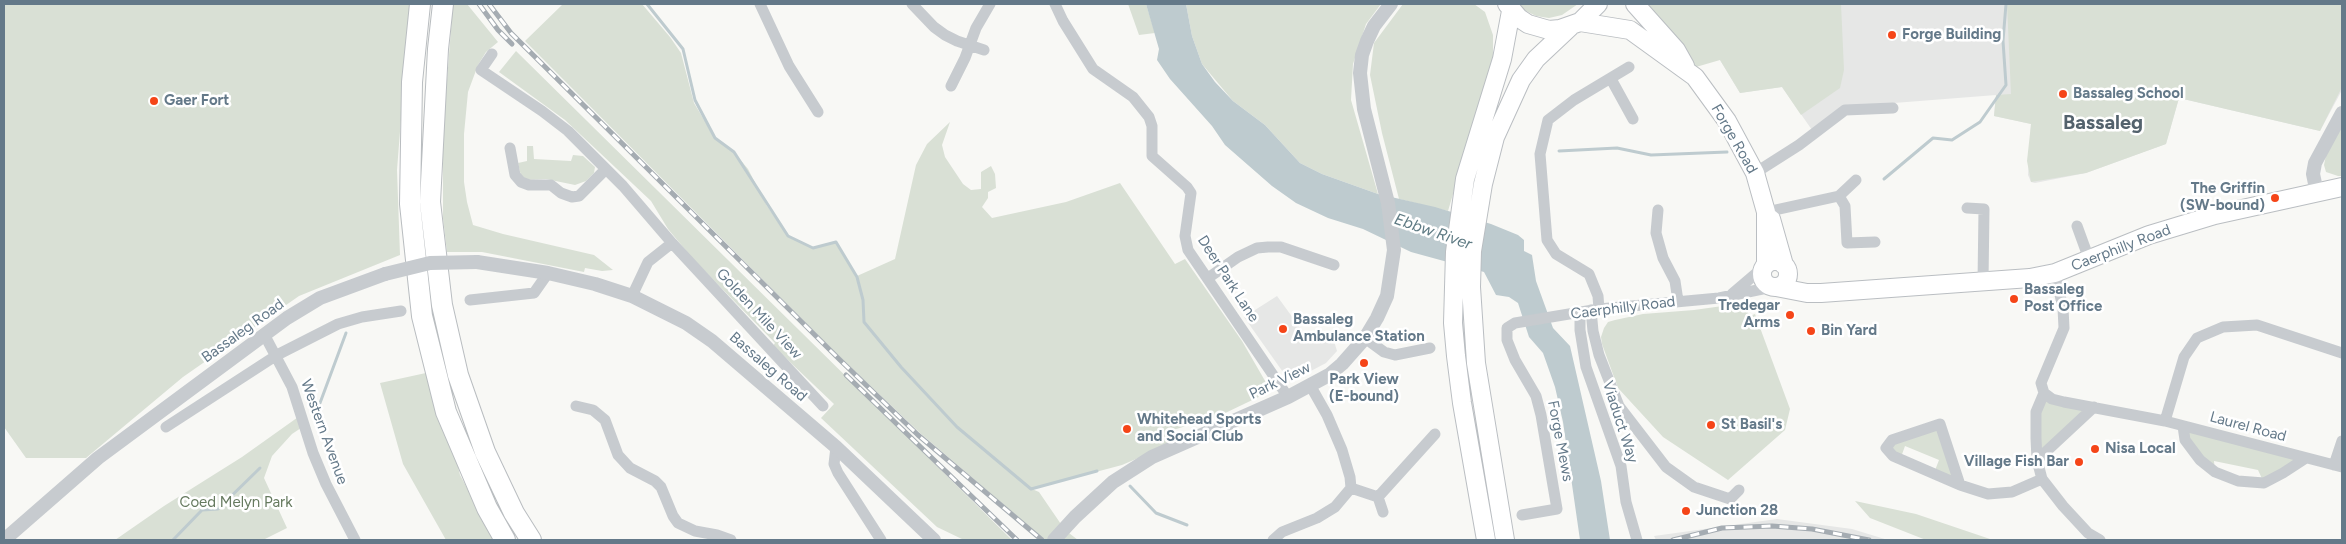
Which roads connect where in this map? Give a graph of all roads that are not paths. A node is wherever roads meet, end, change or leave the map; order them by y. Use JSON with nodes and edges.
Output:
{"nodes":[{"id":1,"x":420,"y":4,"type":"edge"},
{"id":2,"x":443,"y":4,"type":"edge"},
{"id":3,"x":760,"y":4,"type":"edge"},
{"id":4,"x":912,"y":4,"type":"edge"},
{"id":5,"x":990,"y":4,"type":"edge"},
{"id":6,"x":1055,"y":4,"type":"edge"},
{"id":7,"x":1391,"y":4,"type":"edge"},
{"id":8,"x":1598,"y":4,"type":"edge"},
{"id":9,"x":1635,"y":4,"type":"edge"},
{"id":10,"x":1507,"y":6,"type":"edge"},
{"id":11,"x":1575,"y":25,"type":"junction"},
{"id":12,"x":970,"y":44,"type":"junction"},
{"id":13,"x":984,"y":50,"type":"dead end"},
{"id":14,"x":492,"y":54,"type":"dead end"},
{"id":15,"x":1628,"y":67,"type":"dead end"},
{"id":16,"x":1690,"y":73,"type":"junction"},
{"id":17,"x":1611,"y":79,"type":"junction"},
{"id":18,"x":951,"y":86,"type":"dead end"},
{"id":19,"x":1893,"y":108,"type":"dead end"},
{"id":20,"x":818,"y":112,"type":"dead end"},
{"id":21,"x":2342,"y":113,"type":"edge"},
{"id":22,"x":1633,"y":120,"type":"dead end"},
{"id":23,"x":510,"y":148,"type":"dead end"},
{"id":24,"x":605,"y":170,"type":"junction"},
{"id":25,"x":1755,"y":174,"type":"junction"},
{"id":26,"x":1856,"y":180,"type":"dead end"},
{"id":27,"x":2342,"y":187,"type":"edge"},
{"id":28,"x":2317,"y":193,"type":"junction"},
{"id":29,"x":1839,"y":196,"type":"junction"},
{"id":30,"x":1967,"y":208,"type":"dead end"},
{"id":31,"x":1658,"y":210,"type":"dead end"},
{"id":32,"x":1766,"y":212,"type":"junction"},
{"id":33,"x":2078,"y":226,"type":"dead end"},
{"id":34,"x":672,"y":242,"type":"junction"},
{"id":35,"x":1875,"y":242,"type":"dead end"},
{"id":36,"x":2089,"y":259,"type":"junction"},
{"id":37,"x":1766,"y":265,"type":"junction"},
{"id":38,"x":1334,"y":266,"type":"dead end"},
{"id":39,"x":1785,"y":268,"type":"junction"},
{"id":40,"x":548,"y":273,"type":"junction"},
{"id":41,"x":2055,"y":273,"type":"junction"},
{"id":42,"x":1208,"y":278,"type":"junction"},
{"id":43,"x":1983,"y":282,"type":"junction"},
{"id":44,"x":1774,"y":287,"type":"junction"},
{"id":45,"x":1837,"y":291,"type":"junction"},
{"id":46,"x":1731,"y":295,"type":"junction"},
{"id":47,"x":632,"y":296,"type":"junction"},
{"id":48,"x":470,"y":300,"type":"dead end"},
{"id":49,"x":1678,"y":301,"type":"junction"},
{"id":50,"x":401,"y":311,"type":"dead end"},
{"id":51,"x":1585,"y":311,"type":"junction"},
{"id":52,"x":1515,"y":323,"type":"joint"},
{"id":53,"x":264,"y":334,"type":"junction"},
{"id":54,"x":1366,"y":338,"type":"junction"},
{"id":55,"x":1430,"y":348,"type":"dead end"},
{"id":56,"x":2342,"y":353,"type":"edge"},
{"id":57,"x":277,"y":355,"type":"junction"},
{"id":58,"x":1310,"y":385,"type":"junction"},
{"id":59,"x":2044,"y":393,"type":"junction"},
{"id":60,"x":1288,"y":398,"type":"junction"},
{"id":61,"x":576,"y":406,"type":"dead end"},
{"id":62,"x":823,"y":406,"type":"dead end"},
{"id":63,"x":2094,"y":407,"type":"junction"},
{"id":64,"x":2165,"y":421,"type":"junction"},
{"id":65,"x":166,"y":426,"type":"dead end"},
{"id":66,"x":2183,"y":426,"type":"junction"},
{"id":67,"x":1435,"y":434,"type":"dead end"},
{"id":68,"x":2342,"y":442,"type":"edge"},
{"id":69,"x":836,"y":447,"type":"junction"},
{"id":70,"x":2306,"y":458,"type":"junction"},
{"id":71,"x":2037,"y":460,"type":"junction"},
{"id":72,"x":2338,"y":466,"type":"edge"},
{"id":73,"x":2042,"y":478,"type":"junction"},
{"id":74,"x":1960,"y":485,"type":"junction"},
{"id":75,"x":1351,"y":488,"type":"junction"},
{"id":76,"x":1739,"y":490,"type":"dead end"},
{"id":77,"x":1378,"y":498,"type":"junction"},
{"id":78,"x":1383,"y":512,"type":"dead end"},
{"id":79,"x":1522,"y":515,"type":"dead end"},
{"id":80,"x":919,"y":526,"type":"junction"},
{"id":81,"x":4,"y":540,"type":"edge"},
{"id":82,"x":355,"y":540,"type":"edge"},
{"id":83,"x":505,"y":540,"type":"edge"},
{"id":84,"x":532,"y":540,"type":"edge"},
{"id":85,"x":731,"y":540,"type":"edge"},
{"id":86,"x":880,"y":540,"type":"edge"},
{"id":87,"x":922,"y":540,"type":"edge"},
{"id":88,"x":934,"y":540,"type":"edge"},
{"id":89,"x":1054,"y":540,"type":"edge"},
{"id":90,"x":1273,"y":540,"type":"edge"},
{"id":91,"x":1486,"y":540,"type":"edge"},
{"id":92,"x":1504,"y":540,"type":"edge"},
{"id":93,"x":1637,"y":540,"type":"edge"},
{"id":94,"x":2100,"y":540,"type":"edge"}],
"edges":[{"from":1,"to":83,"type":"highway"},
{"from":2,"to":84,"type":"highway"},
{"from":3,"to":20,"type":"street"},
{"from":4,"to":12,"type":"street"},
{"from":5,"to":12,"type":"street"},
{"from":6,"to":42,"type":"street","name":"Deer Park Lane"},
{"from":7,"to":54,"type":"street","name":"Park View"},
{"from":8,"to":11,"type":"main road"},
{"from":9,"to":16,"type":"main road","name":"Forge Road"},
{"from":10,"to":11,"type":"main road","name":"Forge Road"},
{"from":10,"to":91,"type":"main road"},
{"from":11,"to":16,"type":"main road","name":"Forge Road"},
{"from":11,"to":92,"type":"main road"},
{"from":12,"to":13,"type":"street"},
{"from":12,"to":18,"type":"street"},
{"from":14,"to":24,"type":"street","name":"Golden Mile View"},
{"from":15,"to":17,"type":"street"},
{"from":16,"to":25,"type":"main road","name":"Forge Road"},
{"from":17,"to":22,"type":"street"},
{"from":17,"to":51,"type":"street"},
{"from":19,"to":25,"type":"street"},
{"from":21,"to":28,"type":"street"},
{"from":23,"to":24,"type":"street"},
{"from":24,"to":34,"type":"street","name":"Golden Mile View"},
{"from":25,"to":32,"type":"main road","name":"Forge Road"},
{"from":26,"to":29,"type":"street"},
{"from":27,"to":28,"type":"main road","name":"Caerphilly Road"},
{"from":28,"to":36,"type":"main road","name":"Caerphilly Road"},
{"from":29,"to":32,"type":"street"},
{"from":29,"to":35,"type":"street"},
{"from":30,"to":43,"type":"street"},
{"from":31,"to":49,"type":"street"},
{"from":32,"to":37,"type":"main road","name":"Forge Road"},
{"from":32,"to":39,"type":"main road","name":"Forge Road"},
{"from":33,"to":36,"type":"street"},
{"from":34,"to":47,"type":"street"},
{"from":34,"to":62,"type":"street","name":"Golden Mile View"},
{"from":36,"to":41,"type":"main road","name":"Caerphilly Road"},
{"from":37,"to":39,"type":"main road","name":"Caerphilly Road"},
{"from":37,"to":44,"type":"main road"},
{"from":37,"to":46,"type":"street"},
{"from":38,"to":42,"type":"street"},
{"from":39,"to":44,"type":"main road"},
{"from":39,"to":45,"type":"main road","name":"Caerphilly Road"},
{"from":40,"to":47,"type":"street","name":"Bassaleg Road"},
{"from":40,"to":48,"type":"street"},
{"from":40,"to":53,"type":"street","name":"Bassaleg Road","bridge":true},
{"from":41,"to":43,"type":"main road","name":"Caerphilly Road"},
{"from":41,"to":59,"type":"street"},
{"from":42,"to":60,"type":"street","name":"Deer Park Lane"},
{"from":43,"to":45,"type":"main road","name":"Caerphilly Road"},
{"from":44,"to":45,"type":"main road","name":"Caerphilly Road"},
{"from":44,"to":46,"type":"street","name":"Caerphilly Road"},
{"from":46,"to":49,"type":"street","name":"Caerphilly Road"},
{"from":47,"to":69,"type":"street","name":"Bassaleg Road"},
{"from":49,"to":51,"type":"street","name":"Caerphilly Road"},
{"from":50,"to":57,"type":"street"},
{"from":51,"to":52,"type":"street","name":"Caerphilly Road"},
{"from":51,"to":76,"type":"street"},
{"from":51,"to":93,"type":"street","name":"Viaduct Way"},
{"from":52,"to":79,"type":"street","name":"Forge Mews"},
{"from":53,"to":57,"type":"street","name":"Western Avenue"},
{"from":53,"to":81,"type":"street","name":"Bassaleg Road"},
{"from":54,"to":55,"type":"street"},
{"from":54,"to":58,"type":"street","name":"Park View"},
{"from":56,"to":64,"type":"street"},
{"from":57,"to":65,"type":"street"},
{"from":57,"to":82,"type":"street","name":"Western Avenue"},
{"from":58,"to":60,"type":"street","name":"Park View"},
{"from":58,"to":75,"type":"street"},
{"from":59,"to":63,"type":"street","name":"Laurel Road"},
{"from":59,"to":71,"type":"street"},
{"from":60,"to":89,"type":"street","name":"Park View"},
{"from":61,"to":85,"type":"street"},
{"from":63,"to":64,"type":"street","name":"Laurel Road"},
{"from":63,"to":71,"type":"street"},
{"from":64,"to":66,"type":"street","name":"Laurel Road"},
{"from":66,"to":70,"type":"street","name":"Laurel Road"},
{"from":66,"to":70,"type":"street","name":"Laurel Road"},
{"from":67,"to":77,"type":"street"},
{"from":68,"to":72,"type":"street"},
{"from":69,"to":80,"type":"street","name":"Bassaleg Road"},
{"from":69,"to":86,"type":"street"},
{"from":70,"to":72,"type":"street","name":"Laurel Road"},
{"from":71,"to":73,"type":"street"},
{"from":73,"to":74,"type":"street"},
{"from":73,"to":94,"type":"street"},
{"from":74,"to":74,"type":"street"},
{"from":75,"to":77,"type":"street"},
{"from":75,"to":90,"type":"street"},
{"from":77,"to":78,"type":"street"},
{"from":80,"to":87,"type":"street"},
{"from":80,"to":88,"type":"street","name":"Bassaleg Road"}]}
